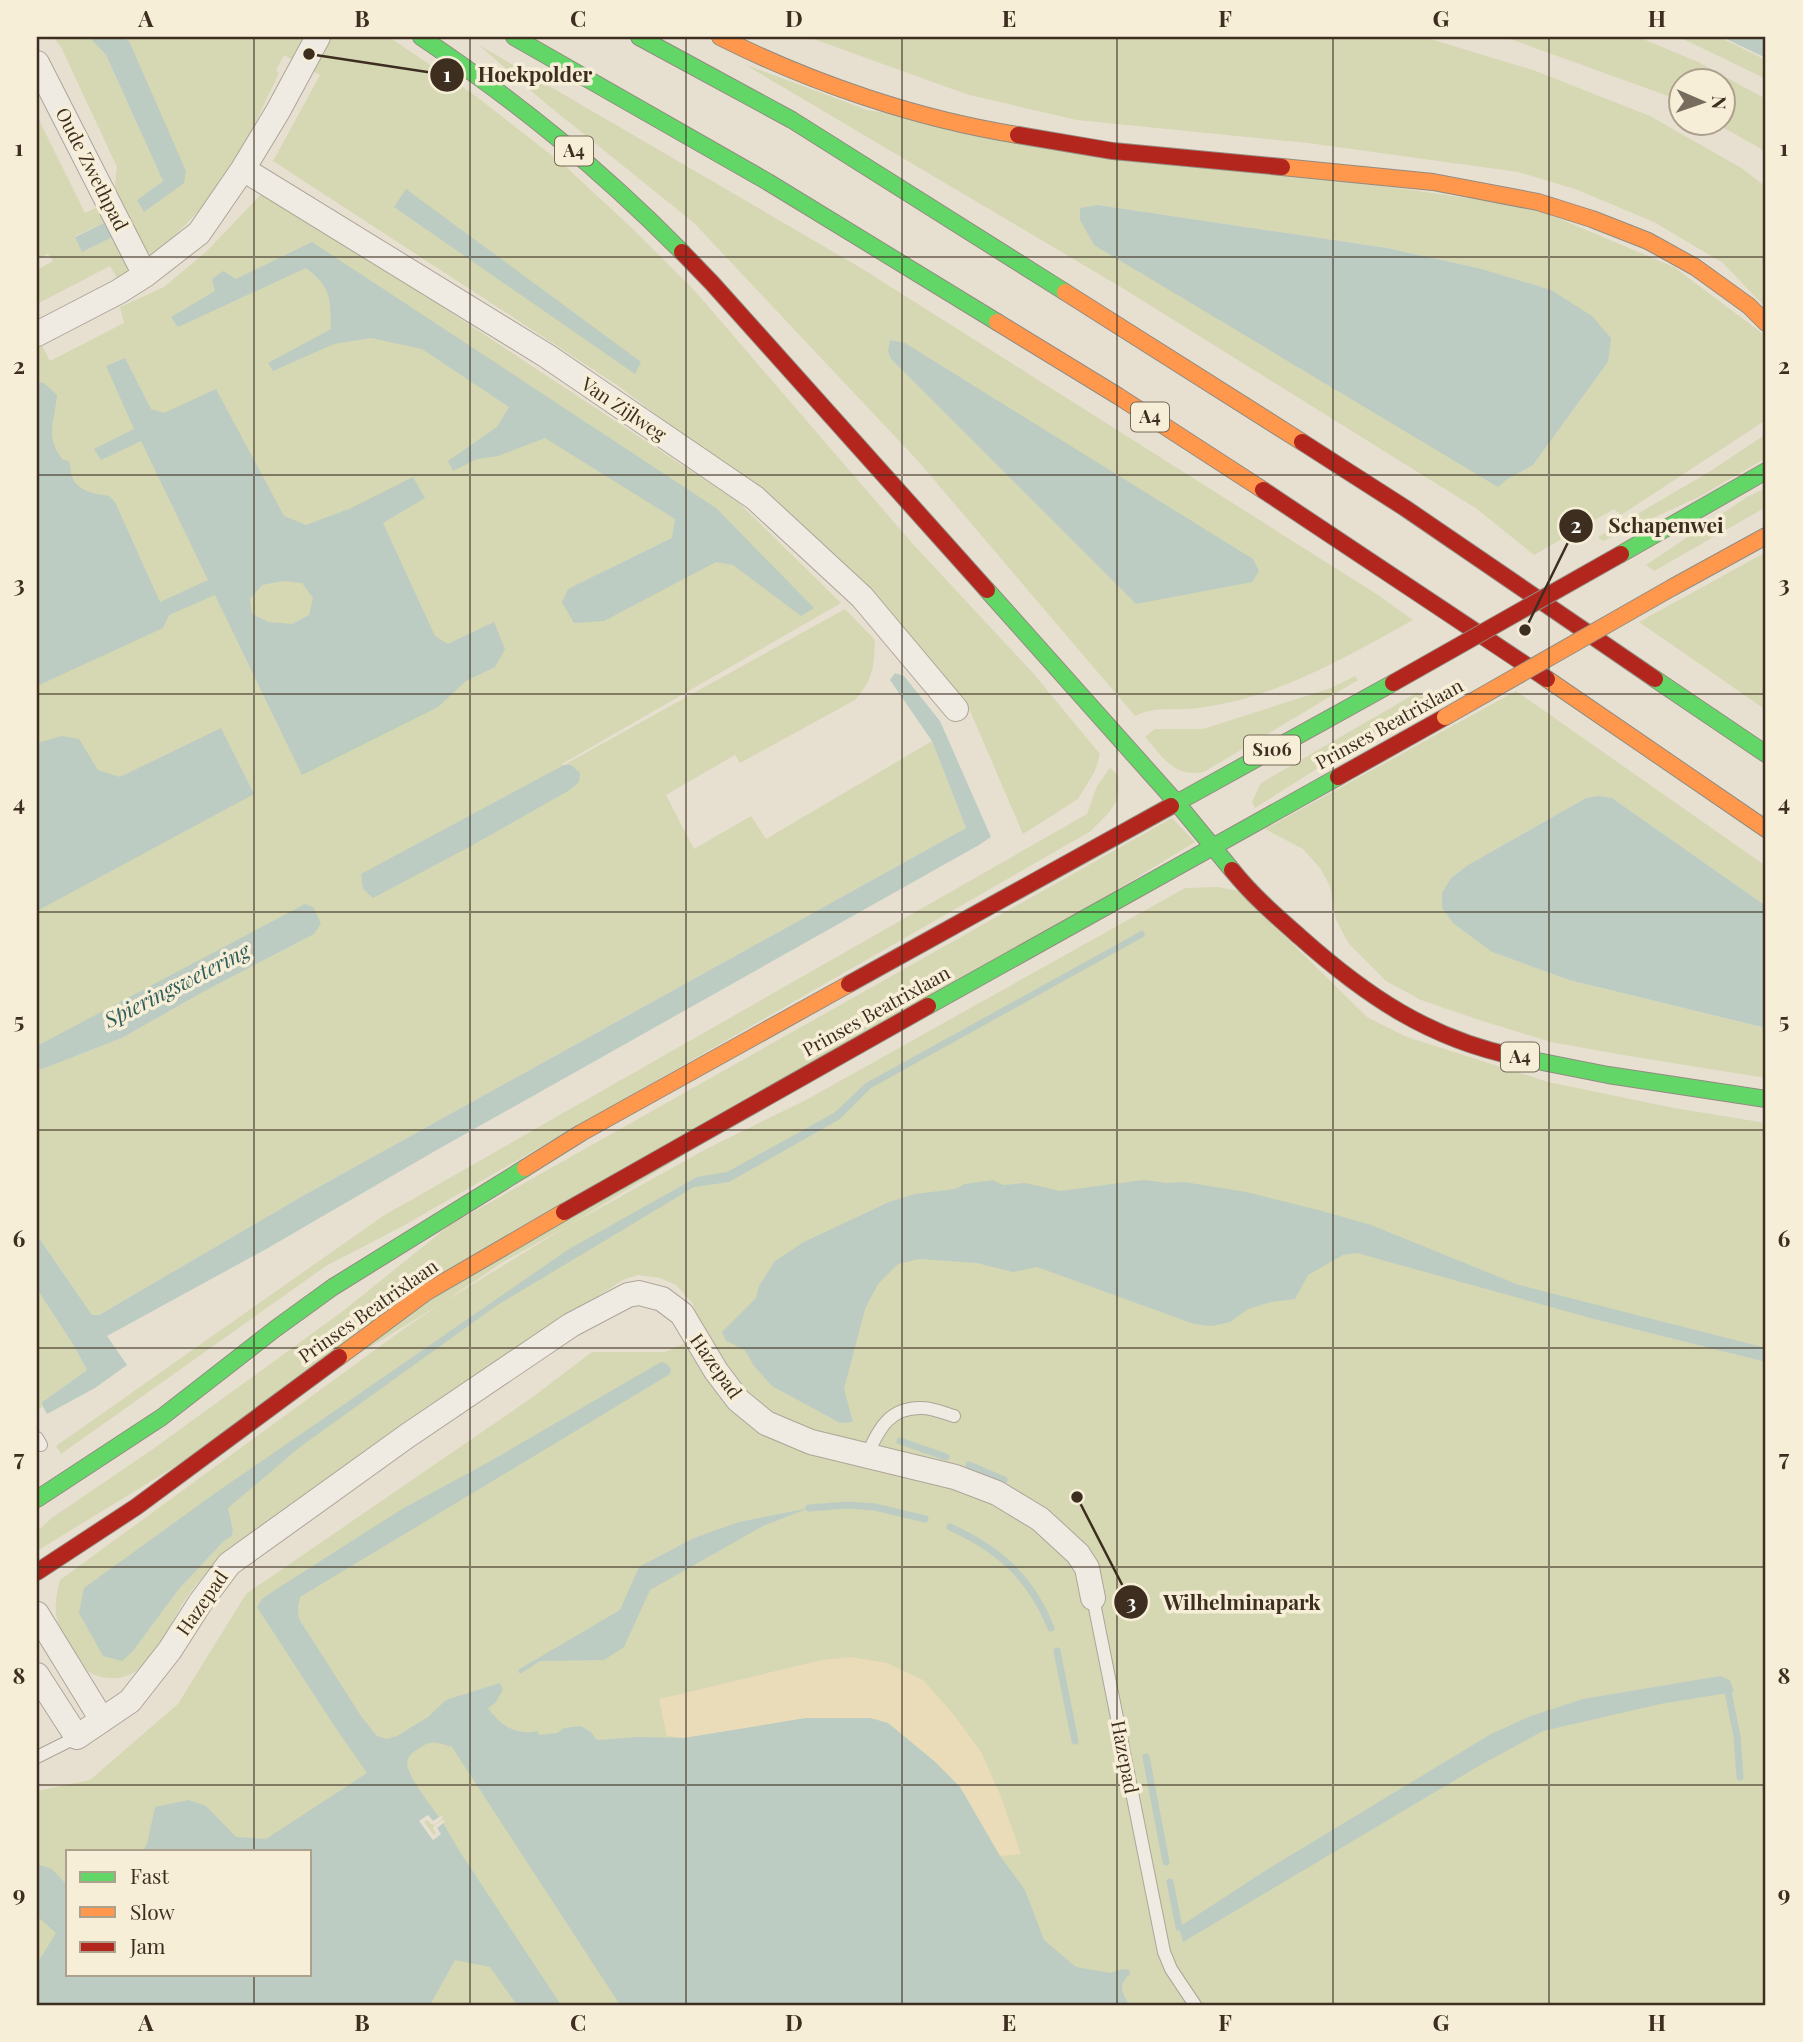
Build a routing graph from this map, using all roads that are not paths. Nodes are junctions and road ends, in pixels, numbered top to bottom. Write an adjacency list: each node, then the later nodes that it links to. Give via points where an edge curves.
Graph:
1 (318, 37): 7 (street)
2 (421, 37): 15 (main road, A4, via 488,82 577,153 668,239)
3 (513, 37): 16 (main road, A4, via 768,182 1118,396 1386,570)
4 (639, 37): 14 (main road, via 792,120 1143,341 1405,508)
5 (720, 37): 9 (main road, via 829,85 968,127 1113,151 1433,182 1538,202 1648,242 1695,267)
6 (37, 63): 8 (street, Oude Zwethpad)
7 (243, 169): 8 (street, via 199,233); 13 (street, Van Zijlweg, via 547,356 755,498 862,597)
8 (145, 275): 10 (street)
9 (1766, 323)
10 (37, 334)
11 (1766, 471): 15 (main road, Prinses Beatrixlaan / S106, bridge)
12 (1766, 536): 17 (main road, Prinses Beatrixlaan / S106, bridge)
13 (956, 709)
14 (1766, 754)
15 (1176, 802): 17 (main road, A4); 21 (main road, Prinses Beatrixlaan, via 569,1140 333,1287 162,1418)
16 (1766, 829)
17 (1213, 847): 18 (main road, A4, via 1252,895 1308,946 1410,1019 1504,1054); 22 (main road, Prinses Beatrixlaan, via 425,1293 136,1507)
18 (1766, 1100)
19 (954, 1416): 20 (lane, via 922,1408 895,1412)
20 (867, 1455): 23 (street, Hazepad, via 955,1477 997,1493 1040,1519 1078,1554 1087,1568); 26 (street, Hazepad, via 811,1442 766,1423 738,1400 682,1314 662,1299 628,1295 560,1332 229,1564 130,1701)
21 (37, 1499)
22 (37, 1572)
23 (1093, 1598): 29 (lane, Hazepad, via 1164,1952)
24 (37, 1614): 26 (street)
25 (37, 1675): 27 (street)
26 (102, 1720): 27 (street, Hazepad)
27 (76, 1737): 28 (lane)
28 (37, 1757)
29 (1195, 2005)

